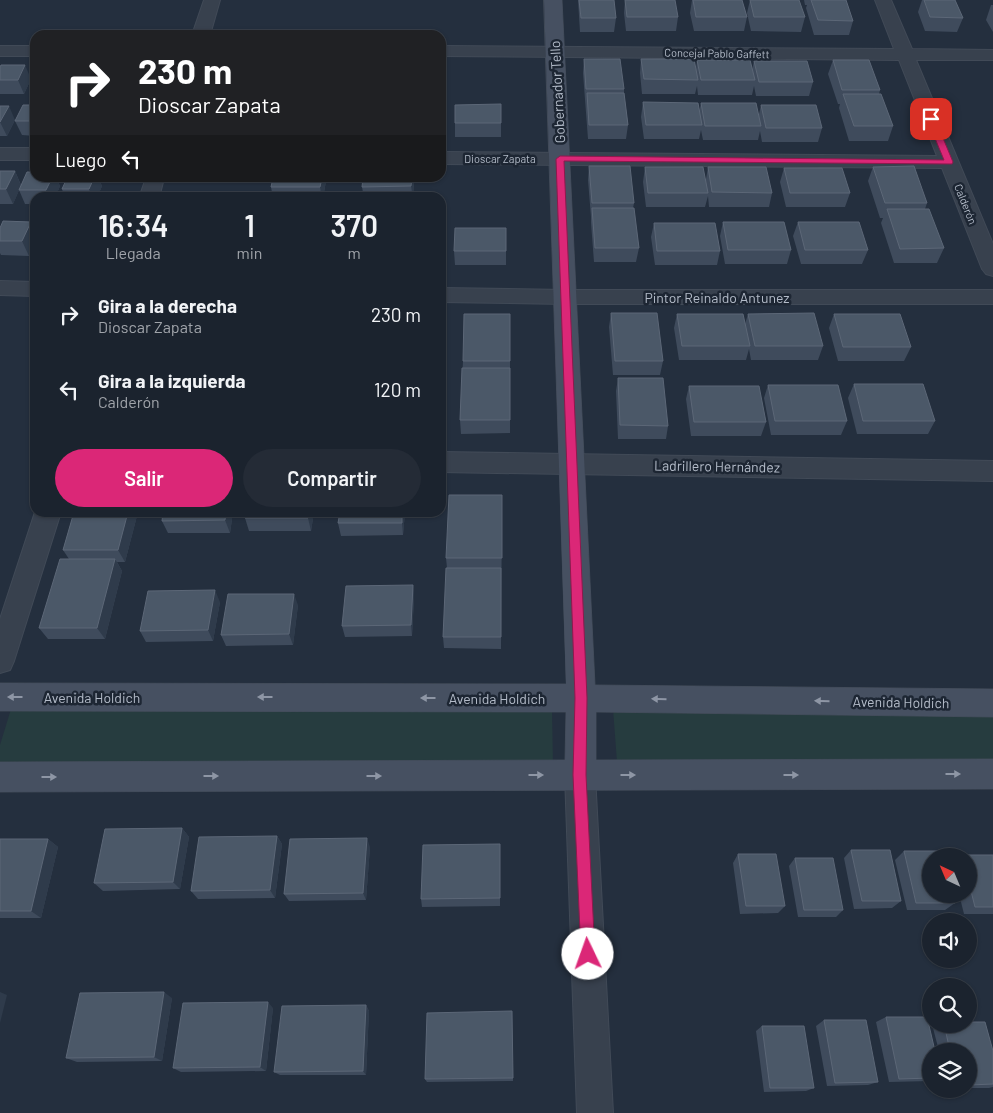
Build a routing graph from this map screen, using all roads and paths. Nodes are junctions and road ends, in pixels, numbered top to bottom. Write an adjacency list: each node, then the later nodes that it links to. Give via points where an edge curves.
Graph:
1 (212, 0): 4 (street)
2 (553, 0): 8 (street, Gobernador Tello)
3 (883, 0): 9 (street, Calderón)
4 (203, 30)
5 (0, 51): 6 (street)
6 (30, 51)
7 (446, 51): 8 (street, Concejal Pablo Gaffett)
8 (554, 51): 9 (street, Concejal Pablo Gaffett); 14 (street, Gobernador Tello)
9 (905, 55): 10 (street, Concejal Pablo Gaffett); 15 (street, Calderón)
10 (993, 55)
11 (0, 154): 12 (street)
12 (30, 154)
13 (446, 158): 14 (street, Dioscar Zapata)
14 (560, 159): 15 (street, Dioscar Zapata); 20 (street, Gobernador Tello)
15 (949, 162): 16 (street, Calderón)
16 (993, 270)
17 (0, 288): 18 (street)
18 (30, 289)
19 (446, 295): 20 (street, Pintor Reinaldo Antunez)
20 (565, 297): 21 (street, Pintor Reinaldo Antunez); 23 (street, Gobernador Tello)
21 (993, 297)
22 (446, 462): 23 (street, Ladrillero Hernández)
23 (572, 463): 24 (street, Ladrillero Hernández); 28 (street, Gobernador Tello)
24 (993, 471)
25 (46, 517): 26 (street)
26 (0, 661)
27 (0, 697): 28 (street, Avenida Holdich, one-way to 27)
28 (581, 698): 29 (street, Avenida Holdich, one-way to 28); 31 (street, Gobernador Tello)
29 (993, 703)
30 (993, 774): 31 (street, one-way to 30)
31 (580, 775): 32 (street, one-way to 31); 33 (street, Gobernador Tello)
32 (0, 777)
33 (595, 1113)

